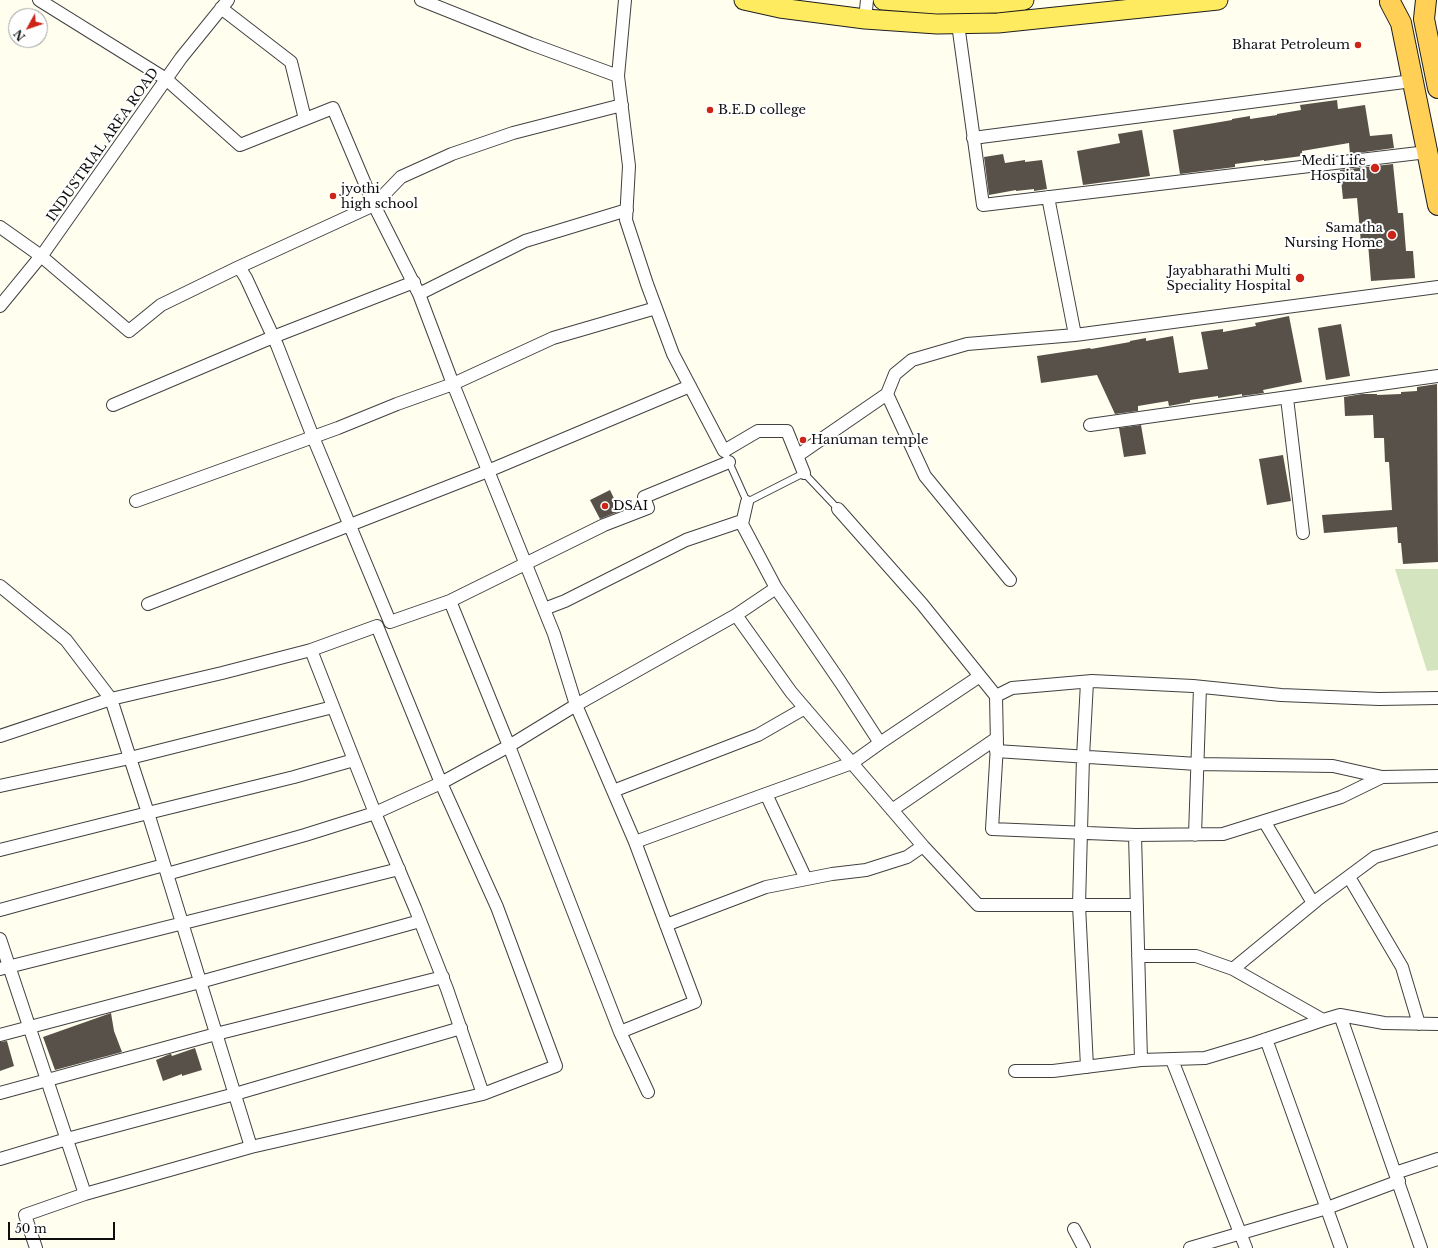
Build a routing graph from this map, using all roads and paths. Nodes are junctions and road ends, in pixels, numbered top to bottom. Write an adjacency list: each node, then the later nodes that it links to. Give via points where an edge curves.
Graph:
1 (39, 0): 18 (street)
2 (421, 0): 17 (street)
3 (625, 0): 17 (street)
4 (744, 0): 13 (main road)
5 (867, 0): 15 (street)
6 (883, 0): 7 (main road, via 937,4)
7 (1024, 0)
8 (1218, 0): 14 (main road)
9 (1422, 0): 11 (highway, via 1417,6 1406,9 1394,6)
10 (1426, 0): 20 (highway, via 1424,19)
11 (1390, 1): 19 (highway, via 1401,23)
12 (224, 4): 18 (street, INDUSTRIAL AREA ROAD); 22 (street, via 291,62)
13 (781, 4): 15 (main road)
14 (1140, 4): 16 (main road, via 998,23)
15 (865, 19): 16 (main road)
16 (958, 24): 23 (street)
17 (618, 76): 21 (street)
18 (166, 79): 22 (street, via 240,145); 30 (street, INDUSTRIAL AREA ROAD)
19 (1412, 81): 23 (street); 24 (highway)
20 (1438, 88)
21 (622, 105): 26 (street, via 513,133 452,154 401,177); 28 (street, via 629,166)
22 (305, 119): 26 (street, via 333,108)
23 (973, 138): 25 (street, via 983,204)
24 (1427, 152): 25 (street); 27 (highway)
25 (1048, 197): 37 (street)
26 (374, 205): 31 (street); 32 (street)
27 (1438, 205)
28 (627, 210): 34 (street, via 525,241); 36 (street, via 626,220)
29 (0, 227): 30 (street)
30 (41, 256): 31 (street, via 129,331 161,305); 35 (street, INDUSTRIAL AREA ROAD)
31 (239, 267): 38 (street)
32 (414, 282): 34 (street); 38 (street)
33 (1438, 287): 37 (street)
34 (420, 294): 40 (street)
35 (0, 306)
36 (656, 308): 40 (street, via 553,338); 41 (street)
37 (1075, 335): 42 (street, via 967,344 912,360 895,374)
38 (273, 337): 44 (street); 46 (street)
39 (1438, 376): 43 (street)
40 (453, 384): 46 (street); 49 (street)
41 (690, 386): 48 (street); 49 (street)
42 (887, 394): 47 (street); 58 (street, via 925,476)
43 (1287, 398): 45 (street); 56 (street)
44 (113, 405)
45 (1090, 426)
46 (313, 437): 51 (street); 55 (street)
47 (797, 456): 48 (street, via 787,431 758,431); 50 (street)
48 (726, 457): 52 (lane); 57 (street, via 644,497 648,508 604,525)
49 (488, 471): 55 (street); 57 (street)
50 (804, 473): 52 (lane); 53 (lane)
51 (136, 501)
52 (747, 502): 54 (street)
53 (838, 509): 68 (street, via 922,604)
54 (742, 521): 60 (street); 63 (street, via 686,540)
55 (350, 526): 62 (street); 65 (street)
56 (1303, 533)
57 (526, 564): 61 (street); 63 (street)
58 (1010, 580)
59 (0, 586): 73 (street, via 66,640)
60 (776, 588): 64 (street); 79 (street)
61 (450, 601): 65 (street); 80 (street)
62 (148, 604)
63 (544, 609): 74 (street)
64 (736, 615): 74 (street); 76 (street)
65 (390, 622): 66 (street)
66 (377, 626): 67 (street); 89 (street)
67 (311, 650): 73 (street); 75 (street)
68 (980, 676): 71 (street); 79 (street)
69 (1087, 682): 70 (street); 71 (street, via 1012,688); 82 (street)
70 (1200, 687): 72 (street, via 1281,695 1379,699); 86 (street)
71 (996, 696): 78 (street)
72 (1438, 698)
73 (111, 699): 77 (street); 83 (street)
74 (576, 705): 80 (street); 91 (street)
75 (334, 707): 83 (street); 84 (street)
76 (805, 708): 85 (street); 91 (street, via 758,735)
77 (0, 736)
78 (997, 738): 81 (street); 93 (street)
79 (880, 743): 85 (street)
80 (509, 746): 89 (street); 127 (street)
81 (996, 751): 82 (street); 97 (street, via 992,829)
82 (1083, 757): 86 (street); 97 (street)
83 (130, 758): 90 (street); 94 (street)
84 (354, 760): 94 (street); 95 (street)
85 (852, 762): 92 (street); 93 (street)
86 (1197, 764): 88 (street, via 1333,766); 99 (street)
87 (1438, 776): 88 (street)
88 (1382, 777): 96 (street, via 1342,797)
89 (441, 783): 95 (street); 139 (street, via 497,907 556,1066)
90 (0, 786)
91 (613, 791): 101 (street)
92 (766, 794): 101 (street); 107 (street)
93 (892, 810): 102 (street)
94 (148, 813): 103 (street); 105 (street)
95 (375, 813): 104 (street); 105 (street, via 298,837)
96 (1264, 821): 99 (street, via 1223,834); 108 (street)
97 (1081, 832): 98 (street); 109 (street)
98 (1135, 835): 99 (street); 110 (street)
99 (1195, 835)
100 (1438, 838): 106 (street, via 1375,857)
101 (635, 842): 114 (street)
102 (923, 846): 107 (street, via 907,857 866,870); 109 (street, via 978,905)
103 (0, 850)
104 (399, 869): 112 (street); 113 (street)
105 (165, 870): 111 (street); 113 (street)
106 (1349, 877): 108 (street); 123 (street, via 1402,967)
107 (806, 879): 114 (street, via 766,887)
108 (1313, 903): 118 (street)
109 (1079, 905): 110 (street); 133 (street)
110 (1137, 905): 116 (street)
111 (0, 910)
112 (420, 921): 119 (street); 120 (street)
113 (182, 924): 117 (street); 120 (street)
114 (666, 925): 127 (street, via 695,1002)
115 (0, 939): 117 (street)
116 (1138, 956): 118 (street, via 1196,956); 131 (street)
117 (5, 968): 125 (street)
118 (1233, 969): 122 (street)
119 (442, 977): 126 (street); 128 (street)
120 (200, 982): 125 (street); 128 (street)
121 (1340, 1015): 122 (street); 123 (street, via 1384,1024); 144 (street)
122 (1323, 1020): 130 (street)
123 (1419, 1024): 124 (street)
124 (1438, 1024)
125 (29, 1027): 129 (street); 135 (street)
126 (462, 1028): 138 (street); 139 (street)
127 (620, 1032): 136 (street)
128 (216, 1034): 135 (street); 138 (street)
129 (0, 1035)
130 (1266, 1039): 132 (street, via 1205,1058); 146 (street)
131 (1141, 1060): 132 (street); 133 (street)
132 (1172, 1060): 148 (street)
133 (1087, 1067): 134 (street, via 1053,1071)
134 (1015, 1071)
135 (47, 1080): 137 (street); 140 (street)
136 (648, 1092)
137 (0, 1093)
138 (235, 1094): 140 (street); 141 (street)
139 (483, 1094): 141 (street)
140 (67, 1140): 142 (street); 145 (street)
141 (251, 1147): 145 (street)
142 (0, 1159)
143 (1438, 1159): 144 (street)
144 (1397, 1177): 146 (street); 154 (street)
145 (85, 1194): 149 (street, via 25,1215)
146 (1327, 1208): 148 (street); 153 (street)
147 (1074, 1229): 150 (street)
148 (1240, 1234): 151 (street); 152 (street)
149 (36, 1248)
150 (1084, 1248)
151 (1190, 1248)
152 (1246, 1248)
153 (1341, 1248)
154 (1421, 1248)

